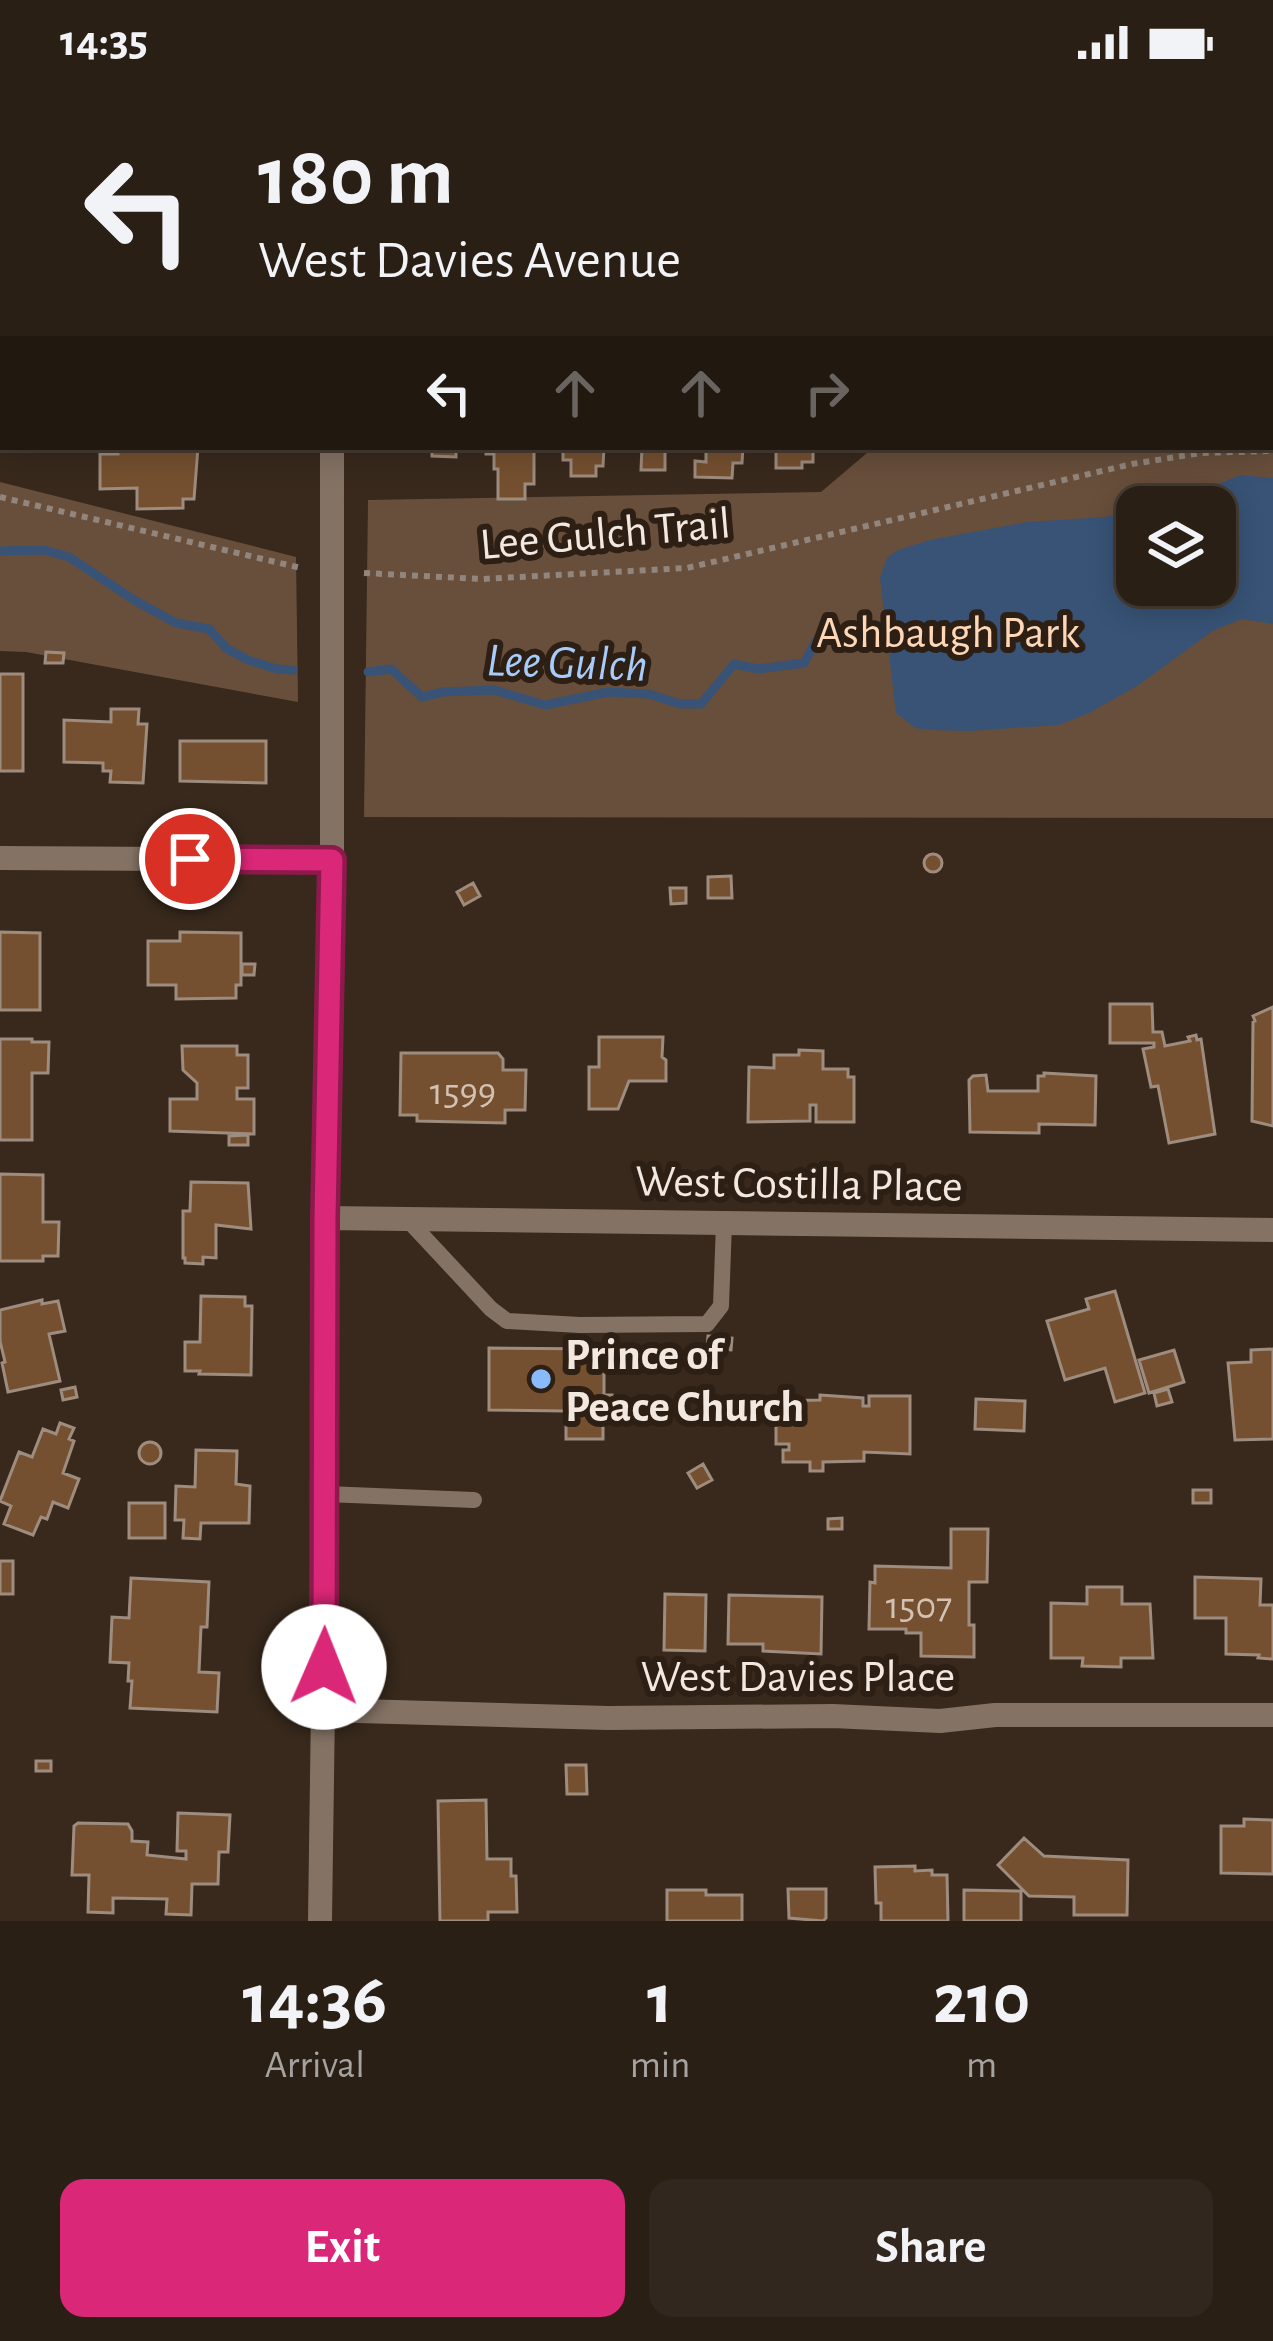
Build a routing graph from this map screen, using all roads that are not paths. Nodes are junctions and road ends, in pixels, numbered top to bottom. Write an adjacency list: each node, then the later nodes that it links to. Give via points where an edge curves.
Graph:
1 (332, 450): 3 (street)
2 (0, 858): 3 (street)
3 (332, 860): 4 (street)
4 (325, 1218): 5 (street, West Costilla Place); 8 (street)
5 (407, 1219): 6 (street, West Costilla Place); 6 (lane, via 507,1321 580,1325 707,1324 721,1306)
6 (724, 1223): 7 (street, West Costilla Place)
7 (1273, 1230)
8 (326, 1494): 9 (lane); 10 (street)
9 (474, 1500)
10 (323, 1710): 11 (street, West Davies Place, via 940,1721); 12 (street)
11 (1273, 1715)
12 (320, 1921)

